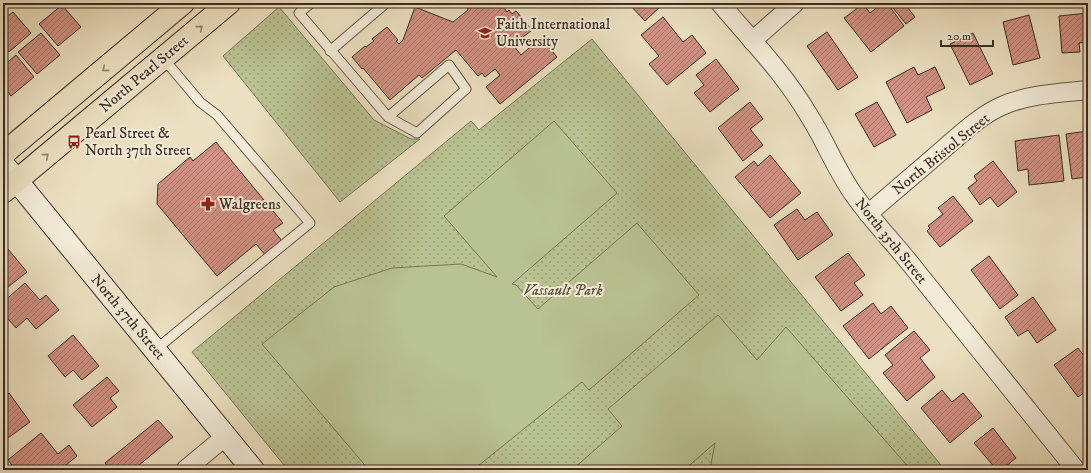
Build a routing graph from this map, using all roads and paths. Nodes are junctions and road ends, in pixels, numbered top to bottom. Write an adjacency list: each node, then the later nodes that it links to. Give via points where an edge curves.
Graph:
1 (184, 3): 12 (main road, North Pearl Street, one-way to 12)
2 (229, 3): 9 (main road, North Pearl Street, one-way to 2)
3 (311, 3): 8 (lane, via 299,14)
4 (386, 3): 8 (lane)
5 (720, 3): 7 (street, North 35th Street)
6 (795, 3): 7 (street)
7 (752, 41): 14 (street, North 35th Street, via 786,81 808,113 843,178)
8 (330, 50): 11 (lane)
9 (163, 58): 13 (main road, North Pearl Street, one-way to 9); 15 (lane, via 200,102 217,115 310,223)
10 (1088, 90): 14 (street, North Bristol Street, via 1017,101 984,116)
11 (388, 117): 11 (lane, via 417,133 466,89 449,65)
12 (3, 154)
13 (7, 179): 15 (street, North 37th Street)
14 (868, 214): 19 (street, North 35th Street, via 910,262)
15 (155, 350): 16 (street, North 37th Street)
16 (226, 436): 17 (street); 18 (street, North 37th Street)
17 (185, 470)
18 (253, 470)
19 (1076, 470)

